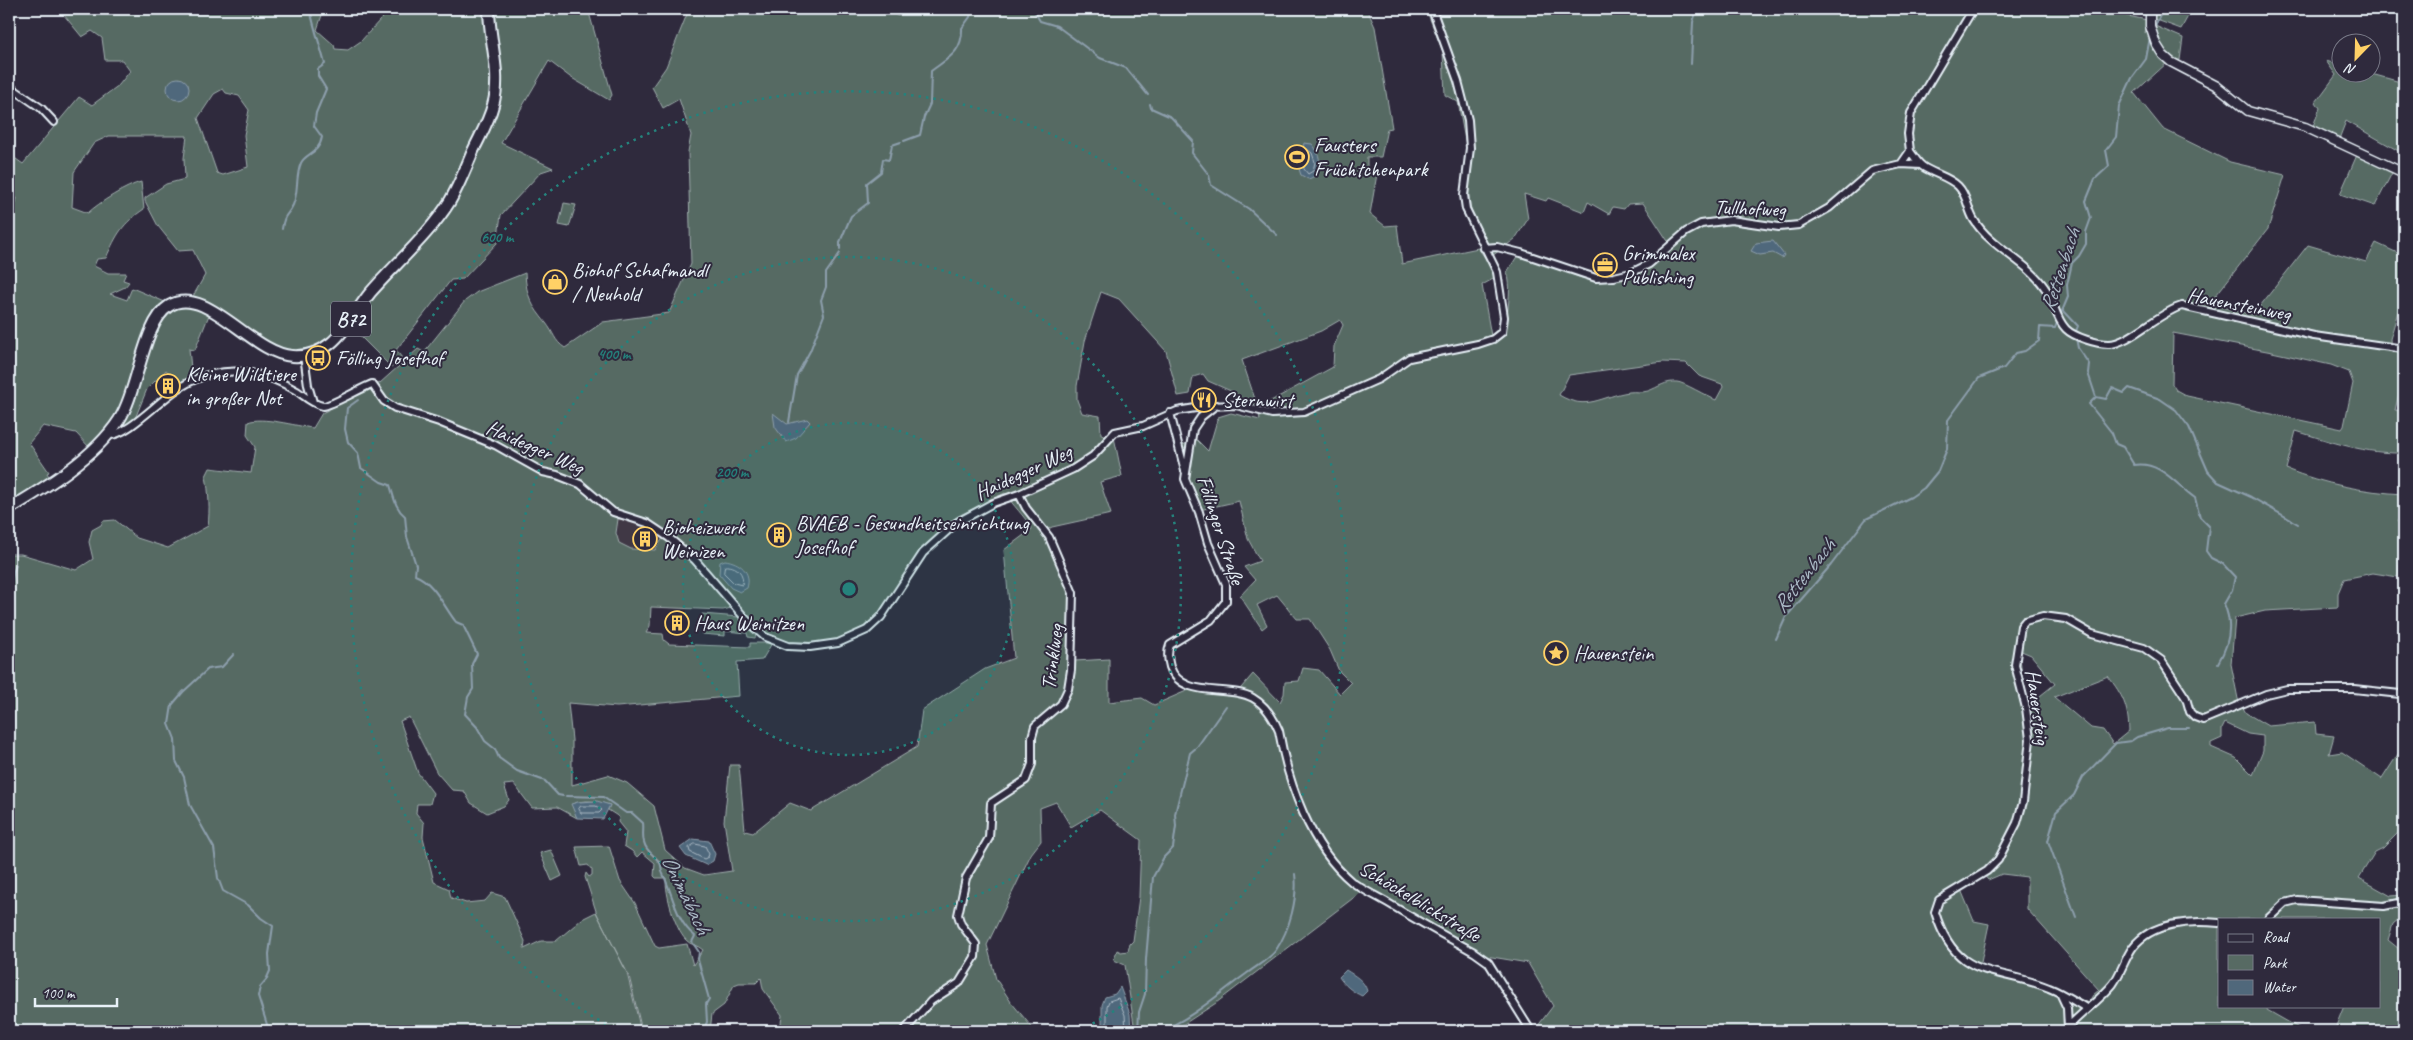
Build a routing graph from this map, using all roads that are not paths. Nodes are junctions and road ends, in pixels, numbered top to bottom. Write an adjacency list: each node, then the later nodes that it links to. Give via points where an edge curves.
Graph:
1 (489, 9): 13 (main road, B72, via 495,97 492,111 453,194 437,218 369,295 340,334 323,348)
2 (1432, 9): 11 (street, via 1458,81 1468,120 1470,148 1464,195 1466,209)
3 (1973, 9): 7 (street, via 1911,113)
4 (2150, 9): 10 (street, via 2153,35 2167,59 2217,86 2242,108 2305,127)
5 (9, 86): 6 (street, via 41,108)
6 (54, 122)
7 (1910, 151): 8 (street); 9 (street, Hauensteinweg)
8 (1901, 164): 9 (street, Hauensteinweg); 11 (street, Tullhofweg, via 1872,171 1829,208 1804,224 1779,227 1731,220 1701,224 1686,232 1649,264 1614,277 1596,278 1521,253 1497,247)
9 (1921, 165): 12 (street, Hauensteinweg, via 1958,186 1965,194 1974,220 1997,247 2030,270 2046,289 2062,322 2073,333 2113,344 2182,306 2314,336)
10 (2404, 173)
11 (1484, 248): 15 (street, via 1497,272 1504,317 1502,332 1493,339 1409,358 1379,379 1304,412 1272,414 1236,405)
12 (2404, 349)
13 (304, 356): 14 (street); 17 (main road, via 274,353 208,308 192,302 174,303 160,314 152,329 129,402)
14 (313, 402): 17 (street, via 294,389 256,374 232,371 212,374 180,387 129,427); 19 (street, Haidegger Weg, via 321,406 331,404 372,384 384,401 394,408 439,422 495,445 544,472 580,484 612,512 646,524 668,537 695,560 751,625 765,637 788,646 829,645 867,630 881,617 923,553 947,530 978,510)
15 (1216, 405): 16 (street, Haidegger Weg); 18 (street, Föllinger Straße, via 1201,417 1193,429)
16 (1170, 413): 18 (street); 19 (street, Haidegger Weg, via 1143,426 1115,432 1087,460)
17 (109, 435): 20 (main road, via 90,453)
18 (1185, 472): 21 (street, Föllinger Straße, via 1228,594 1215,616)
19 (1019, 494): 29 (street, Trinklweg, via 1049,536 1073,592 1068,689 1056,711 1035,726 1032,764 1026,780 991,803 989,838 966,878 958,915 976,944 975,957 959,983 931,1001)
20 (9, 509)
21 (1182, 636): 30 (street, Schöckelblickstraße, via 1169,649 1168,662 1177,679 1188,686 1252,698 1276,723 1290,783 1302,812 1340,870 1364,890 1488,962)
22 (2404, 692): 26 (street, Hauersteig, via 2287,689 2266,694 2203,720 2190,712 2186,698 2161,660 2144,648 2092,634 2066,619 2043,616 2025,621 2021,626 2015,665 2030,739 2018,823 1998,860 1987,871 1939,900 1935,912 1958,954 1973,967 2032,982)
23 (2404, 902): 24 (street, via 2384,906 2298,900 2285,903)
24 (2269, 918)
25 (2218, 923): 27 (street, via 2194,921 2148,934 2134,945 2114,982)
26 (2060, 993): 27 (street, Hauersteig); 28 (street, via 2067,1008)
27 (2086, 1008): 28 (street)
28 (2068, 1029)
29 (904, 1031)
30 (1531, 1031)

